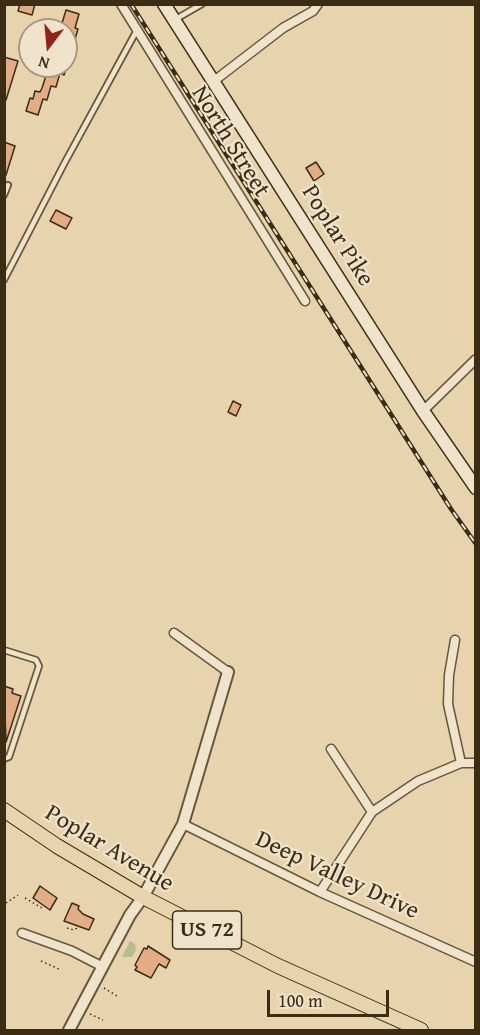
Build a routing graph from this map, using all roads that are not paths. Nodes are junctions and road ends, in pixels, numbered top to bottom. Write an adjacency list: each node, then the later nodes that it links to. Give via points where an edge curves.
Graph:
1 (121, 4): 6 (street, North Street)
2 (164, 4): 5 (main road, Poplar Pike)
3 (202, 4): 5 (lane)
4 (318, 4): 7 (street)
5 (174, 20): 7 (main road, Poplar Pike)
6 (137, 30): 10 (lane); 11 (street, North Street)
7 (214, 81): 13 (main road, Poplar Pike)
8 (8, 185): 9 (lane)
9 (4, 195)
10 (4, 280)
11 (305, 301)
12 (476, 359): 13 (street)
13 (423, 411): 14 (main road, Poplar Pike)
14 (476, 488)
15 (174, 633): 18 (street)
16 (455, 640): 21 (street, via 448,704)
17 (4, 650): 20 (lane, via 36,660 39,666 9,757)
18 (228, 672): 25 (street)
19 (330, 748): 24 (street)
20 (4, 759)
21 (461, 763): 22 (street); 24 (street, via 418,781)
22 (476, 763)
23 (4, 810): 27 (main road, Poplar Avenue / US 72)
24 (372, 813): 26 (street)
25 (183, 824): 26 (street, Deep Valley Drive); 27 (street)
26 (320, 892): 29 (street, Deep Valley Drive)
27 (143, 897): 30 (street); 32 (main road, Poplar Avenue / US 72, via 278,966)
28 (22, 933): 30 (street)
29 (476, 962)
30 (103, 967): 31 (street)
31 (69, 1030)
32 (421, 1030)

